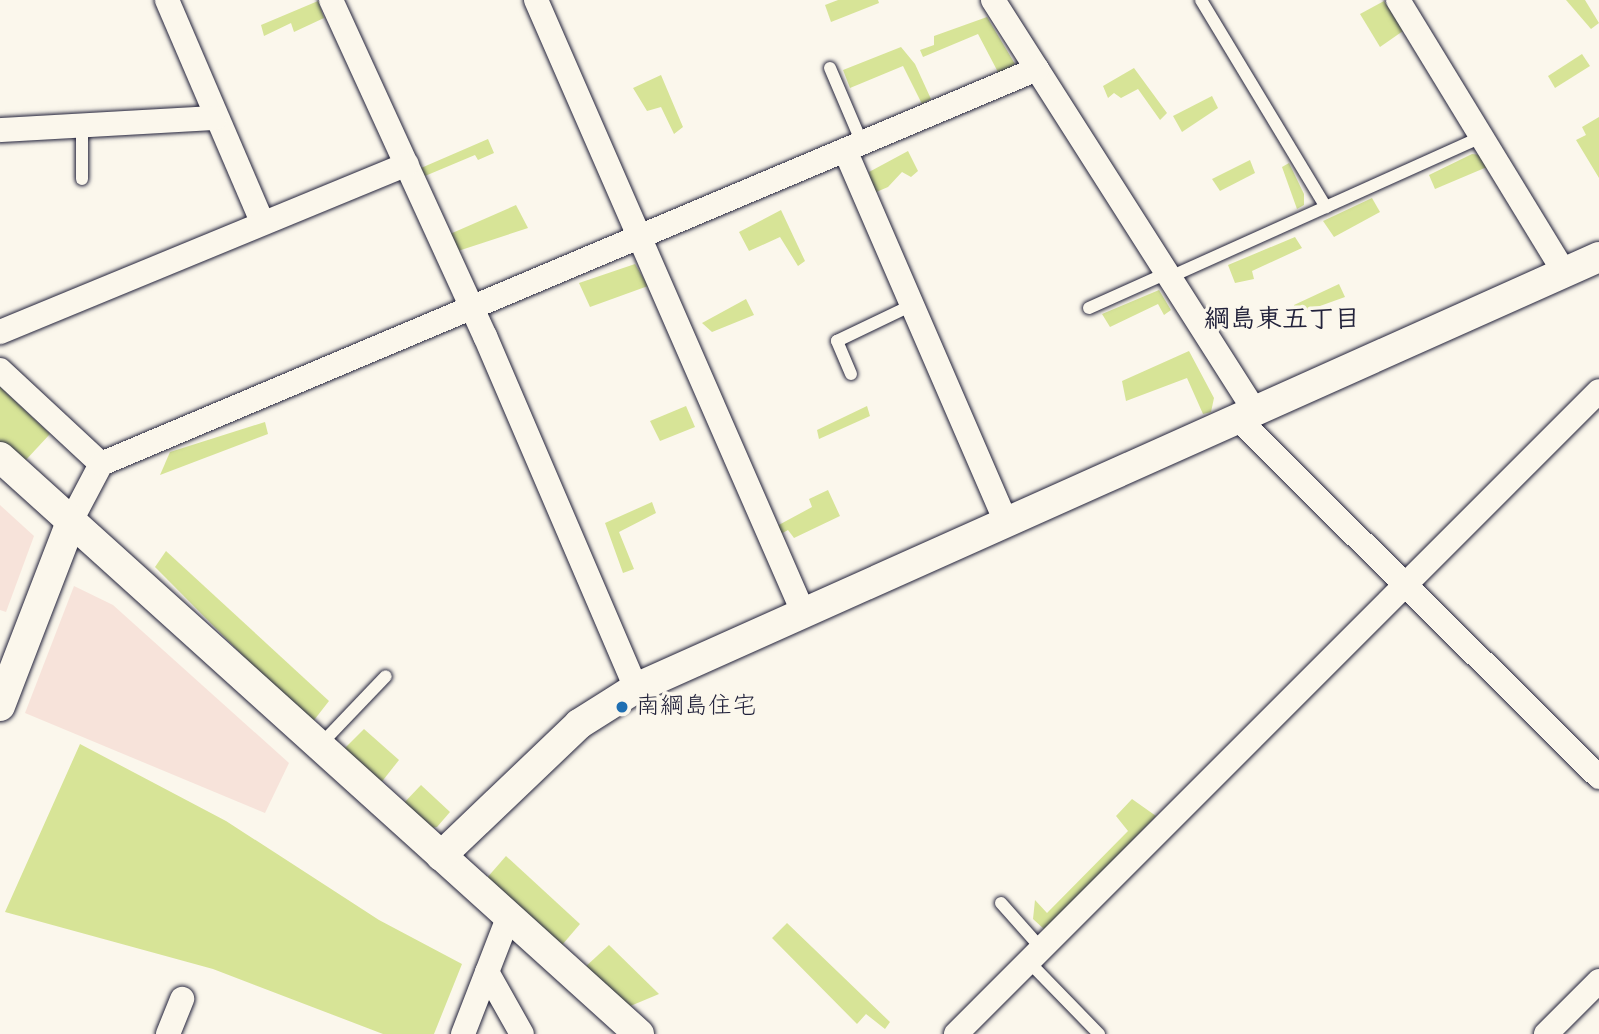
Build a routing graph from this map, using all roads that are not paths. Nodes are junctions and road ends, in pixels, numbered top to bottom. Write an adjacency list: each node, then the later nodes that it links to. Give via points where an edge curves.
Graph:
1 (167, 0): 9 (street)
2 (331, 0): 14 (street)
3 (536, 0): 18 (street)
4 (993, 0): 8 (street)
5 (1201, 0): 16 (lane)
6 (1398, 0): 12 (street)
7 (830, 68): 13 (lane)
8 (1037, 69): 13 (street); 21 (street)
9 (215, 118): 10 (street); 17 (street)
10 (82, 125): 11 (street); 15 (lane)
11 (0, 130)
12 (1482, 137): 16 (lane); 20 (street)
13 (854, 147): 18 (street); 22 (street)
14 (407, 164): 17 (street); 23 (street)
15 (82, 179)
16 (1326, 207): 21 (lane)
17 (262, 222): 25 (street)
18 (641, 239): 23 (street); 35 (street)
19 (1599, 257): 20 (street)
20 (1564, 272): 29 (street)
21 (1168, 275): 24 (lane); 29 (street)
22 (912, 305): 27 (lane, via 837,341); 33 (street)
23 (472, 307): 31 (street); 37 (street)
24 (1089, 308)
25 (0, 332)
26 (0, 370): 31 (street)
27 (851, 374)
28 (1599, 391): 34 (street)
29 (1248, 416): 33 (street); 34 (street)
30 (0, 457): 32 (street)
31 (101, 464): 32 (street)
32 (72, 519): 38 (street); 39 (street)
33 (1006, 522): 35 (street)
34 (1402, 583): 40 (street); 44 (street)
35 (803, 612): 37 (street)
36 (386, 676): 39 (lane)
37 (636, 688): 41 (street, via 579,724)
38 (0, 706)
39 (320, 745): 41 (street)
40 (1599, 777)
41 (441, 856): 43 (street)
42 (1001, 903): 44 (lane)
43 (508, 918): 45 (street); 52 (street)
44 (1035, 955): 48 (street); 53 (lane)
45 (487, 972): 50 (street); 51 (street)
46 (1599, 981): 54 (street)
47 (182, 999): 49 (street)
48 (969, 1030)
49 (168, 1034)
50 (463, 1034)
51 (522, 1034)
52 (639, 1034)
53 (1098, 1034)
54 (1546, 1034)

